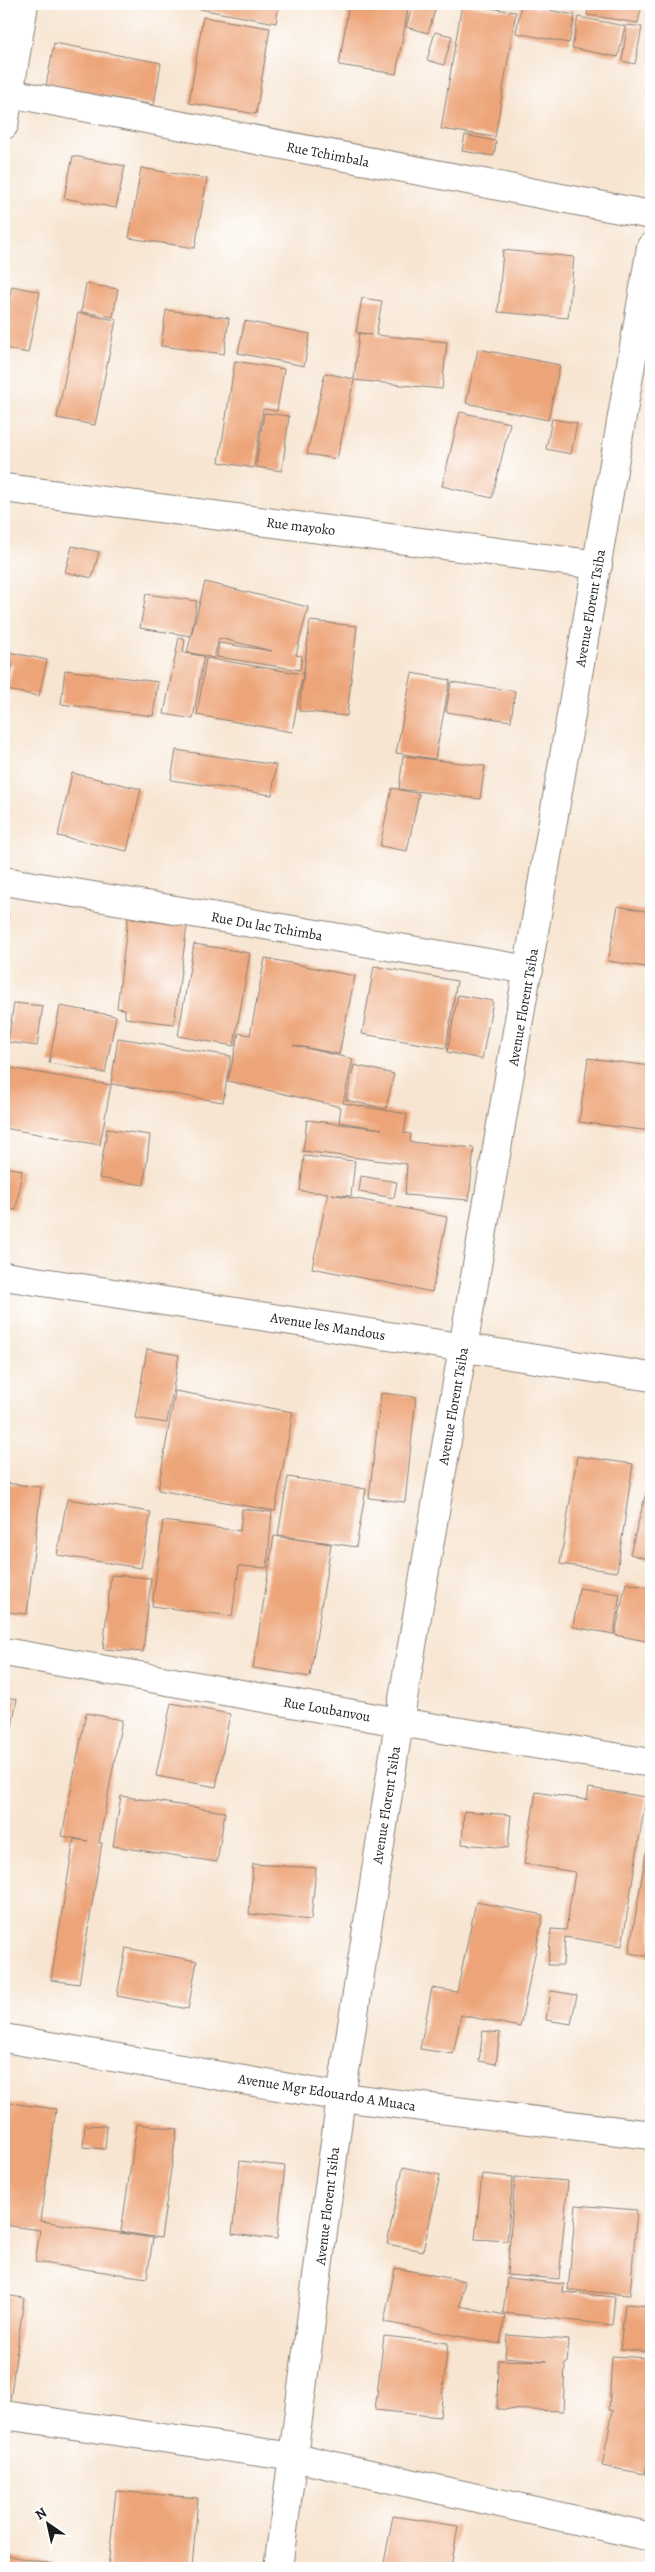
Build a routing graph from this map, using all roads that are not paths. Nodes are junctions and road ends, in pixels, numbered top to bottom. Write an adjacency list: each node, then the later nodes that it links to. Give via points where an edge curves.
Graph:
1 (24, 4): 2 (street)
2 (7, 92): 3 (street); 4 (street, Rue Tchimbala)
3 (4, 125)
4 (651, 215)
5 (651, 248): 7 (street, Avenue Florent Tsiba)
6 (4, 488): 7 (street, Rue mayoko)
7 (598, 565): 9 (street, Avenue Florent Tsiba)
8 (4, 881): 9 (street, Rue Du lac Tchimba)
9 (530, 970): 11 (street, Avenue Florent Tsiba)
10 (4, 1276): 11 (street, Avenue les Mandous)
11 (463, 1347): 12 (street, Avenue les Mandous); 14 (street, Avenue Florent Tsiba)
12 (651, 1377)
13 (4, 1652): 14 (street, Rue Loubanvou)
14 (399, 1722): 15 (street, Rue Loubanvou); 17 (street, Avenue Florent Tsiba)
15 (651, 1763)
16 (4, 2038): 17 (street, Avenue Mgr Edouardo A Muaca)
17 (341, 2097): 18 (street, Avenue Mgr Edouardo A Muaca); 20 (street, Avenue Florent Tsiba)
18 (651, 2135)
19 (4, 2415): 20 (street)
20 (294, 2457): 21 (street); 22 (street, Avenue Florent Tsiba)
21 (651, 2537)
22 (278, 2568)

